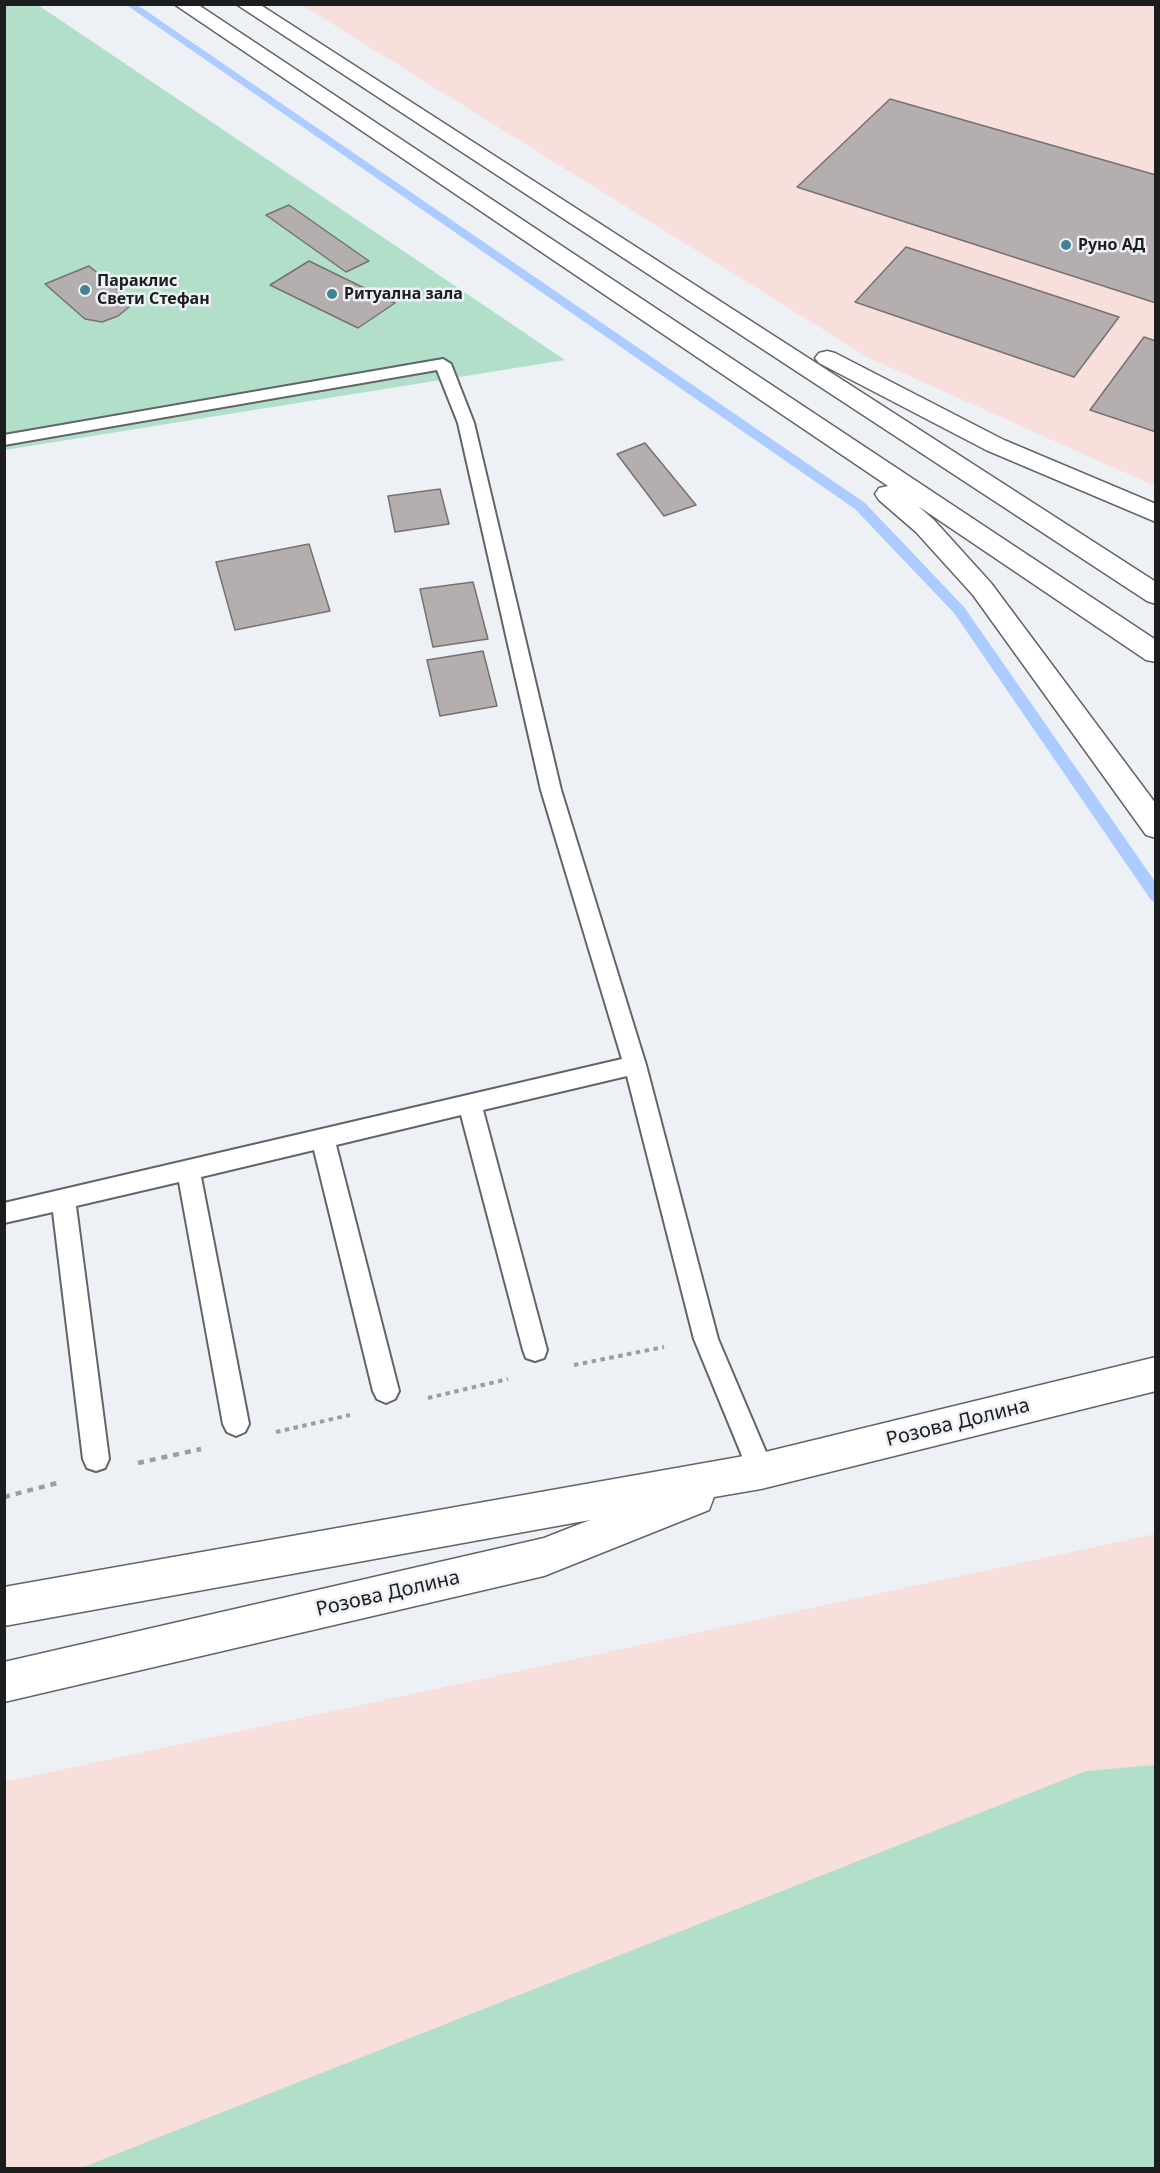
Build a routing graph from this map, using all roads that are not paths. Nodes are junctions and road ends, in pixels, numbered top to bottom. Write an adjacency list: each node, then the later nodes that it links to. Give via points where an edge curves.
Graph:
1 (183, 4): 4 (main road)
2 (245, 4): 3 (main road)
3 (593, 230): 6 (main road, via 937,417); 7 (main road)
4 (798, 413): 8 (main road); 9 (main road, via 925,526 982,589)
5 (4, 440): 10 (lane, via 443,364 466,423 550,790)
6 (1155, 514)
7 (1155, 594)
8 (1155, 653)
9 (1155, 827)
10 (635, 1065): 11 (lane); 21 (lane, via 706,1339)
11 (470, 1105): 12 (lane); 16 (lane)
12 (323, 1138): 13 (lane); 18 (lane)
13 (188, 1170): 14 (lane); 19 (lane)
14 (63, 1200): 15 (lane); 20 (lane)
15 (4, 1213)
16 (535, 1350)
17 (1155, 1374): 21 (main road, Розова Долина)
18 (386, 1391)
19 (236, 1424)
20 (96, 1459)
21 (761, 1471): 22 (main road, Розова Долина); 23 (main road, Розова Долина, via 544,1557)
22 (4, 1607)
23 (4, 1682)

